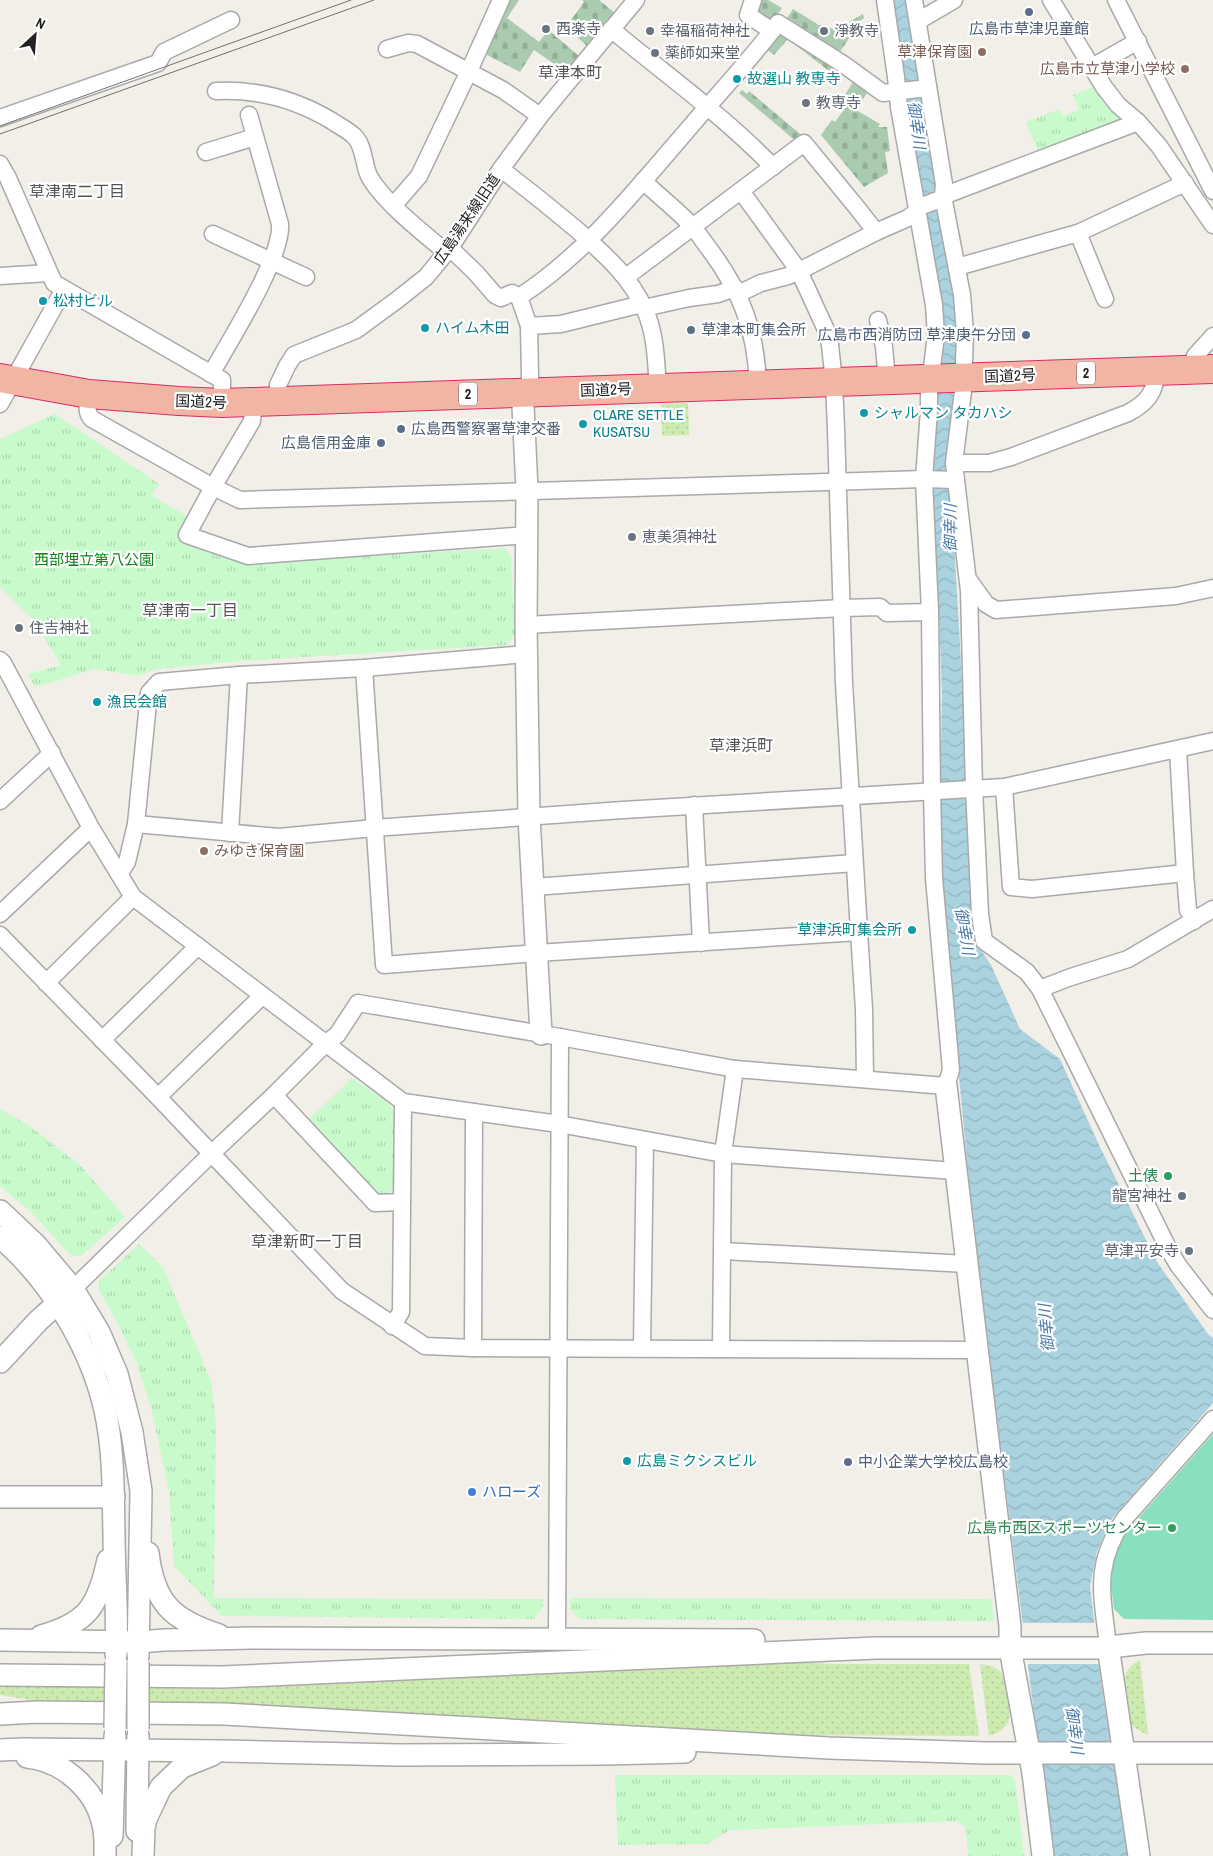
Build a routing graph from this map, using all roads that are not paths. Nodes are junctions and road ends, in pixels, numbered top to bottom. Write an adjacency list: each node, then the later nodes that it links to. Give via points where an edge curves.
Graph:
1 (501, 0): 16 (street)
2 (636, 0): 11 (street, 広島湯来線旧道)
3 (753, 0): 12 (street, via 748,14)
4 (885, 0): 19 (street)
5 (914, 0): 10 (street)
6 (954, 0): 10 (street)
7 (1051, 0): 15 (street)
8 (1116, 0): 13 (street)
9 (231, 20): 23 (street, via 164,52 158,62)
10 (918, 20): 17 (street)
11 (611, 29): 20 (street); 22 (street, 広島湯来線旧道)
12 (772, 31): 19 (street, via 778,23 882,92); 20 (street)
13 (1138, 41): 15 (street); 33 (street)
14 (388, 49): 16 (street, via 408,43 417,44)
15 (1092, 67): 24 (street, via 1118,105)
16 (469, 72): 22 (street, via 503,90); 36 (street, via 419,176)
17 (926, 88): 19 (street); 34 (street, via 944,184)
18 (216, 91): 36 (street, via 264,94 318,112 358,140 370,178)
19 (898, 92): 37 (street)
20 (707, 107): 28 (street); 30 (street)
21 (249, 114): 25 (street)
22 (540, 116): 29 (street, 広島湯来線旧道)
23 (0, 118)
24 (1138, 122): 31 (street); 34 (street)
25 (255, 137): 26 (street); 45 (street, via 280,224 280,237)
26 (206, 152)
27 (0, 164): 48 (street)
28 (773, 167): 32 (street); 40 (street, via 804,143)
29 (501, 169): 43 (street); 44 (street, 広島湯来線旧道)
30 (643, 181): 39 (street); 43 (street)
31 (1185, 183): 35 (street); 41 (street)
32 (741, 191): 39 (street); 47 (street)
33 (1213, 193): 35 (street)
34 (942, 198): 37 (street); 46 (street)
35 (1199, 204): 38 (street)
36 (393, 206): 44 (street)
37 (918, 209): 40 (street, via 908,218); 63 (street, via 936,335)
38 (1213, 225)
39 (692, 226): 51 (street); 53 (street)
40 (876, 232): 47 (street)
41 (1078, 233): 46 (street); 55 (street)
42 (213, 234): 45 (street)
43 (589, 240): 51 (street); 54 (street, via 556,271)
44 (448, 250): 54 (street, via 476,272 495,295 501,298 512,293); 71 (street, 広島湯来線旧道, via 426,276 364,325 294,355)
45 (271, 261): 50 (street); 62 (street)
46 (957, 267): 63 (street, via 966,333)
47 (799, 271): 53 (street); 66 (street, via 827,332)
48 (49, 273): 49 (street); 52 (street, via 54,283)
49 (0, 276)
50 (306, 277)
51 (626, 277): 56 (street)
52 (64, 289): 62 (street); 64 (street)
53 (737, 291): 56 (street); 67 (street, via 753,337)
54 (519, 297): 58 (street)
55 (1105, 298)
56 (643, 306): 58 (street, via 561,324); 68 (street, via 656,350)
57 (878, 320): 65 (street)
58 (529, 326): 69 (street, via 530,378)
59 (1213, 336): 60 (street, via 1195,356)
60 (1203, 369): 61 (highway, 国道2号 / 2)
61 (1156, 371): 63 (highway, 国道2号 / 2); 74 (street, via 1156,384 1147,399 1128,413 1011,457)
62 (211, 374): 72 (street, via 222,380)
63 (948, 378): 65 (highway, 国道2号 / 2); 74 (street); 75 (street, via 929,392)
64 (7, 379): 70 (highway, 国道2号 / 2); 73 (street)
65 (887, 380): 66 (highway, 国道2号 / 2)
66 (834, 382): 67 (highway, 国道2号 / 2); 76 (street)
67 (758, 385): 68 (highway, 国道2号 / 2)
68 (658, 389): 69 (highway, 国道2号 / 2)
69 (527, 392): 71 (highway, 国道2号 / 2); 78 (street, via 523,406)
70 (89, 394): 72 (highway, 国道2号 / 2); 77 (street, via 87,408 92,419)
71 (266, 402): 72 (highway, 国道2号 / 2); 77 (street, 広島湯来線旧道)
72 (222, 403)
73 (0, 404)
74 (954, 474): 75 (street); 80 (street)
75 (927, 479): 76 (street); 83 (street)
76 (838, 482): 78 (street); 82 (street)
77 (213, 487): 78 (street, via 240,500); 79 (street, 広島湯来線旧道, via 187,535 248,556)
78 (527, 490): 79 (street)
79 (526, 535): 84 (street)
80 (968, 579): 81 (street, via 986,604 996,610 1176,596); 93 (street)
81 (1213, 588)
82 (843, 608): 83 (street, via 880,607 887,613); 84 (street); 95 (street)
83 (930, 612): 94 (street)
84 (526, 625): 85 (street)
85 (526, 654): 87 (street); 98 (street)
86 (0, 660): 91 (street)
87 (364, 668): 88 (street); 101 (street)
88 (239, 675): 99 (street, via 159,682 149,693); 102 (street)
89 (1213, 742): 90 (street)
90 (1178, 749): 92 (street); 104 (street)
91 (52, 753): 96 (street); 100 (street)
92 (1004, 786): 93 (street); 104 (street, via 1011,888 1032,889)
93 (971, 789): 94 (street); 118 (street, via 984,941 1027,972)
94 (936, 790): 95 (street); 125 (street, via 934,878 951,1070)
95 (850, 795): 97 (street); 103 (street)
96 (0, 801)
97 (694, 805): 98 (street); 106 (street)
98 (529, 817): 101 (street); 107 (street)
99 (136, 824): 102 (street); 105 (street, via 127,862)
100 (91, 828): 105 (street); 110 (street)
101 (374, 828): 102 (street, via 279,837); 116 (street, via 384,965)
102 (230, 833)
103 (854, 863): 106 (street); 112 (street)
104 (1185, 873): 111 (street, via 1188,910)
105 (119, 874): 108 (street)
106 (698, 876): 107 (street); 114 (street)
107 (534, 886): 116 (street)
108 (133, 897): 115 (street); 117 (street)
109 (1213, 909): 111 (street)
110 (0, 914)
111 (1194, 920): 118 (street, via 1128,960)
112 (858, 932): 114 (street); 124 (street)
113 (0, 935): 117 (street)
114 (701, 943): 116 (street)
115 (198, 946): 119 (street); 121 (street)
116 (537, 953): 120 (street)
117 (46, 983): 121 (street)
118 (1040, 989): 142 (street, via 1167,1246)
119 (262, 996): 122 (street); 127 (street)
120 (551, 1035): 122 (street, via 358,1003 337,1035); 123 (street); 130 (street)
121 (102, 1040): 127 (street)
122 (326, 1043): 126 (street); 128 (street)
123 (735, 1069): 124 (street); 133 (street)
124 (865, 1079): 125 (street)
125 (946, 1086): 134 (street)
126 (274, 1095): 132 (street); 135 (street, via 375,1203)
127 (158, 1097): 132 (street)
128 (404, 1102): 129 (street); 135 (street)
129 (474, 1112): 130 (street); 144 (street)
130 (559, 1124): 131 (street); 145 (street)
131 (644, 1140): 133 (street); 146 (street)
132 (211, 1154): 140 (street); 143 (street, via 342,1291)
133 (723, 1154): 134 (street); 138 (street)
134 (956, 1171): 139 (street)
135 (402, 1202): 143 (street, via 401,1312)
136 (0, 1212): 140 (street, via 36,1245)
137 (0, 1237): 141 (street, via 24,1260)
138 (723, 1251): 139 (street); 147 (street)
139 (967, 1264): 148 (street)
140 (73, 1288): 141 (street); 151 (street, via 99,1332 117,1374 135,1449)
141 (57, 1304): 149 (street); 153 (street, via 86,1353 103,1402 110,1439)
142 (1213, 1310)
143 (392, 1326): 144 (street, via 424,1346)
144 (473, 1348): 145 (street)
145 (558, 1348): 146 (street); 156 (street)
146 (642, 1348): 147 (street)
147 (721, 1348): 148 (street)
148 (977, 1350): 162 (street, via 1010,1626)
149 (0, 1362)
150 (1213, 1419): 160 (street, via 1125,1518 1110,1542 1101,1586)
151 (141, 1491): 155 (street, via 148,1556 156,1588 165,1606 199,1628 222,1636); 164 (street)
152 (0, 1496): 153 (street)
153 (114, 1497): 154 (street)
154 (114, 1533): 158 (street, via 103,1582 86,1615 60,1630); 163 (street)
155 (252, 1638): 156 (street); 164 (street, via 164,1640)
156 (557, 1638): 161 (street, via 751,1640)
157 (0, 1640): 158 (street)
158 (29, 1640): 163 (street)
159 (1213, 1644): 160 (street)
160 (1104, 1646): 162 (street); 175 (street)
161 (876, 1648): 162 (street); 165 (street, via 223,1677)
162 (1017, 1648): 174 (street)
163 (116, 1652): 164 (street); 171 (street, bridge)
164 (138, 1652): 172 (street, bridge)
165 (0, 1675)
166 (0, 1707): 167 (street)
167 (37, 1712): 168 (street); 169 (street, via 224,1714)
168 (0, 1714)
169 (829, 1748): 173 (street, via 398,1755); 174 (street)
170 (0, 1750): 171 (street)
171 (115, 1750): 172 (street); 179 (street)
172 (138, 1750): 173 (street); 180 (street)
173 (224, 1751): 181 (street, via 182,1767 161,1787 146,1819)
174 (1034, 1753): 175 (street); 182 (street)
175 (1119, 1753): 176 (street); 183 (street)
176 (1213, 1753)
177 (0, 1756): 178 (street, via 39,1759 54,1764 74,1779 90,1796 100,1814 105,1833)
178 (105, 1856)
179 (111, 1856)
180 (137, 1856)
181 (143, 1856)
182 (1043, 1856)
183 (1139, 1856)

